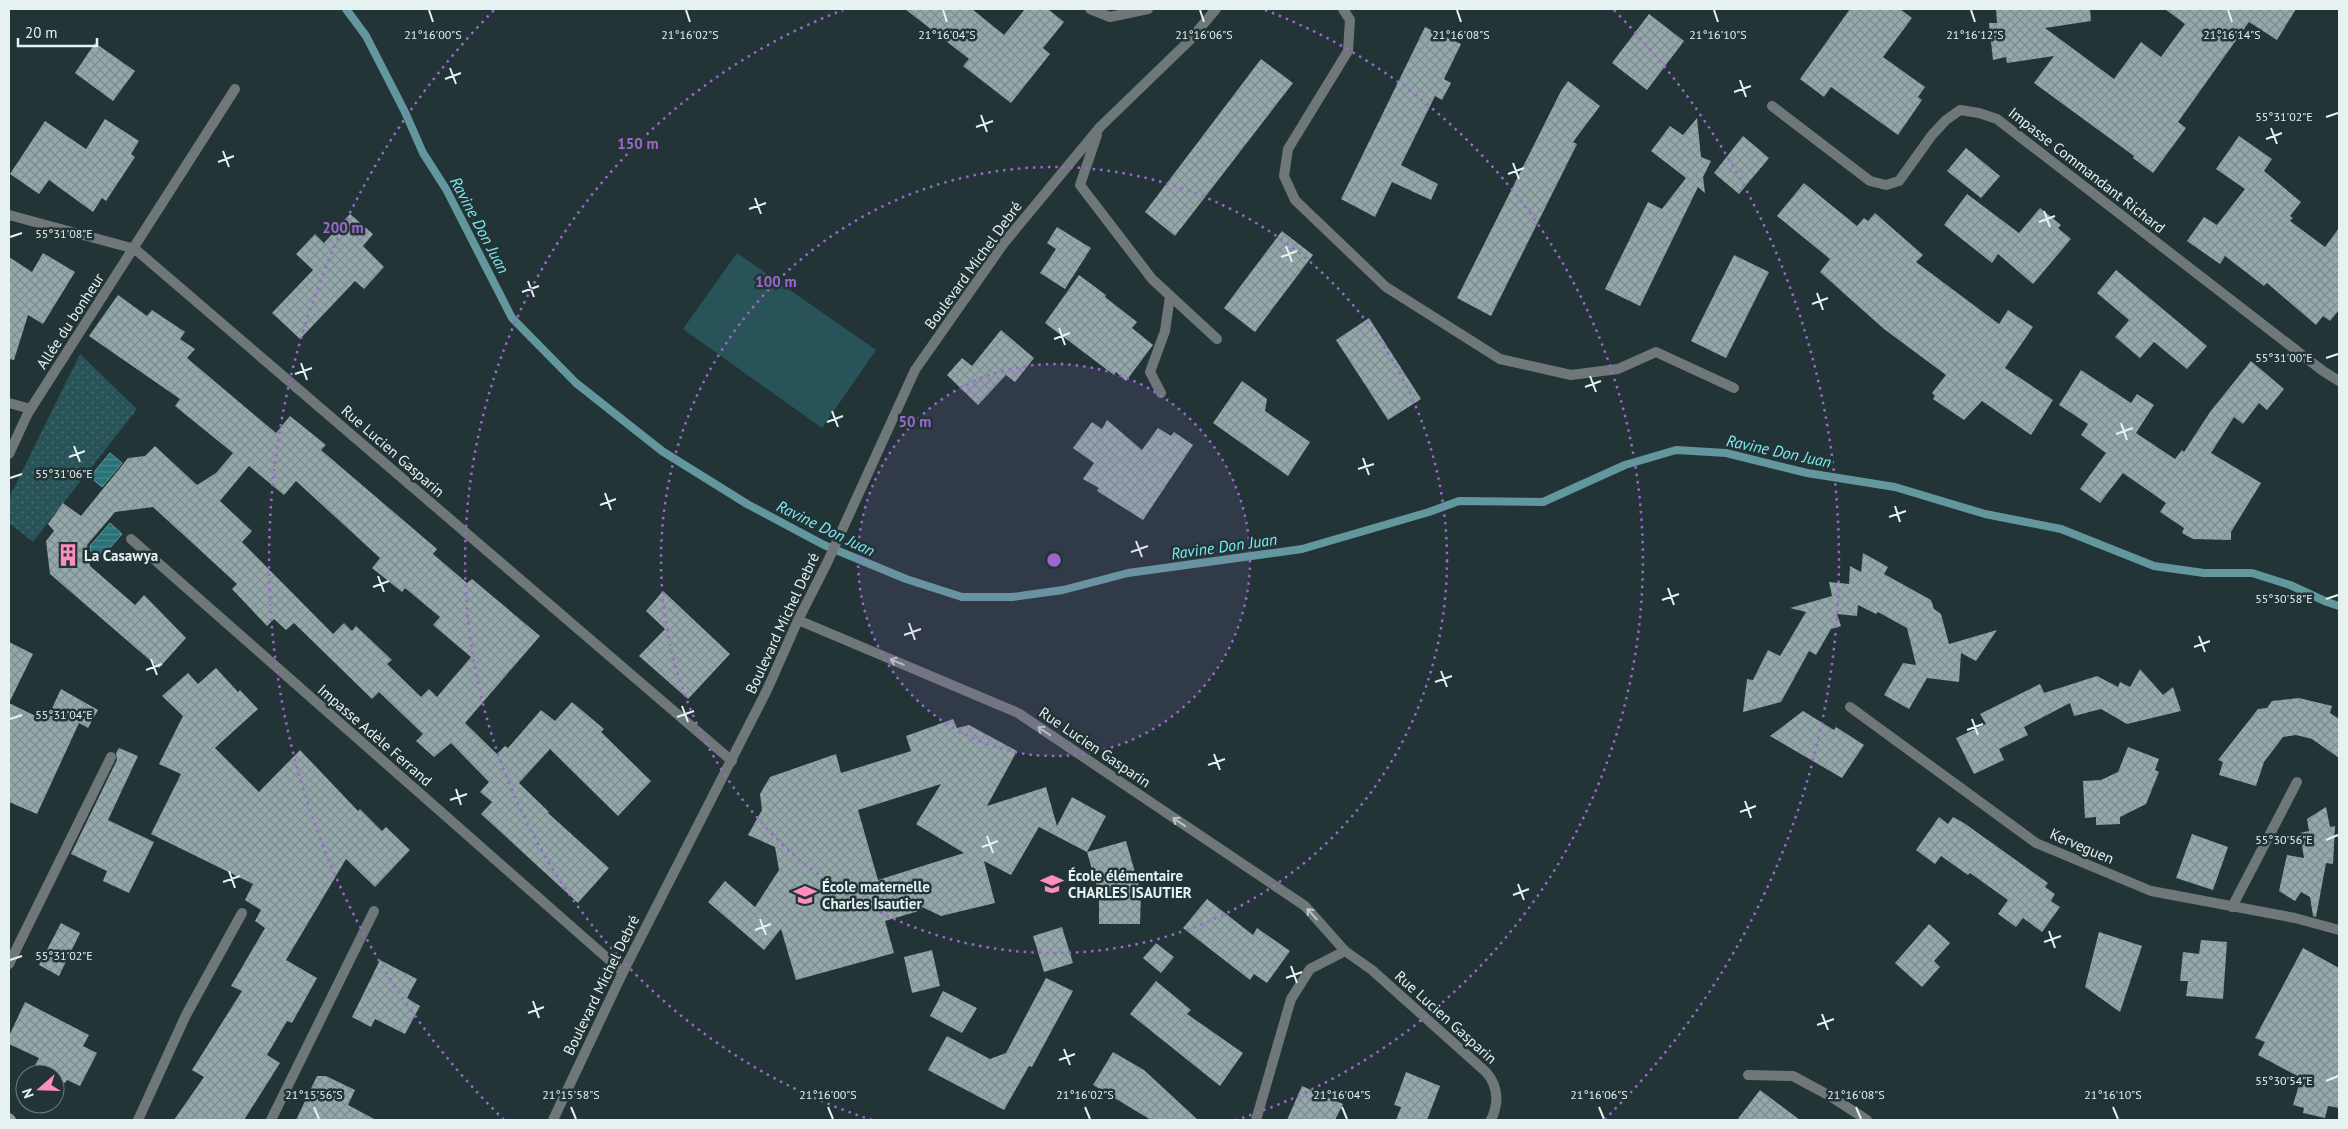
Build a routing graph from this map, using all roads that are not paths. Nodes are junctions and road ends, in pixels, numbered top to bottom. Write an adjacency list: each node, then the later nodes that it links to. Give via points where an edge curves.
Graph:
1 (1090, 9): 2 (street, via 1110,17)
2 (1148, 9)
3 (1216, 9): 7 (street, Boulevard Michel Debré, via 1189,41)
4 (1343, 9): 13 (street, via 1350,20 1348,51 1288,149 1284,176 1295,200 1386,287 1500,360 1571,375 1618,369 1656,352)
5 (236, 89): 9 (street, Allée du bonheur)
6 (1772, 106): 12 (street, Impasse Commandant Richard, via 1870,180 1886,185 1900,181 1932,135 1960,110 1979,112 1997,119)
7 (1100, 127): 10 (street, via 1080,185 1152,279); 19 (street, Boulevard Michel Debré, via 1004,243 915,370)
8 (9, 215): 9 (street, Rue Lucien Gasparin)
9 (134, 249): 16 (street, Allée du bonheur); 22 (street, Rue Lucien Gasparin)
10 (1170, 296): 11 (street); 14 (street, via 1165,331 1150,372)
11 (1217, 339)
12 (2339, 381)
13 (1734, 388)
14 (1161, 393)
15 (9, 403): 16 (street)
16 (31, 409): 17 (street, Allée du bonheur)
17 (9, 454)
18 (131, 540): 30 (street, Impasse Adèle Ferrand)
19 (798, 620): 22 (street, Boulevard Michel Debré); 28 (street, Rue Lucien Gasparin, one-way to 19, via 1304,906 1018,713)
20 (1850, 707): 24 (street, Kerveguen, via 2036,843 2151,891)
21 (111, 757): 29 (street)
22 (732, 761): 30 (street, Boulevard Michel Debré)
23 (2297, 782): 24 (street)
24 (2232, 907): 27 (street, Kerveguen)
25 (374, 910): 33 (street)
26 (242, 913): 32 (street, via 186,1015)
27 (2339, 930)
28 (1345, 950): 35 (street, via 1310,969 1291,999); 36 (street, Rue Lucien Gasparin, via 1372,970 1494,1081 1496,1111)
29 (9, 964)
30 (623, 972): 34 (street, Boulevard Michel Debré)
31 (1748, 1075): 37 (street, via 1793,1076)
32 (138, 1120)
33 (271, 1120)
34 (553, 1120)
35 (1256, 1120)
36 (1491, 1120)
37 (1867, 1120)

